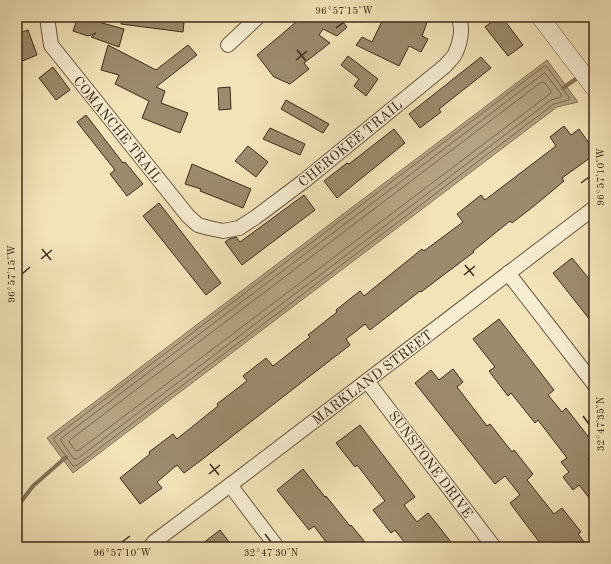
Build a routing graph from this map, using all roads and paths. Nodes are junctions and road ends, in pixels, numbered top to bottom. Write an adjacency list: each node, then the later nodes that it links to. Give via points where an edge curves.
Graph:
1 (47, 17): 8 (street, COMANCHE TRAIL, via 51,45 188,216 198,225)
2 (258, 17): 5 (street)
3 (540, 17): 6 (street)
4 (460, 19): 8 (street, CHEROKEE TRAIL, via 460,40 455,55 445,66 304,181 240,228 223,231)
5 (228, 45)
6 (594, 88)
7 (594, 208): 9 (street, MARKLAND STREET)
8 (209, 228)
9 (508, 273): 10 (street, MARKLAND STREET); 11 (street)
10 (367, 381): 12 (street, MARKLAND STREET); 15 (street, SUNSTONE DRIVE)
11 (594, 384)
12 (230, 485): 13 (street, MARKLAND STREET); 14 (street)
13 (150, 547)
14 (277, 547)
15 (494, 547)

